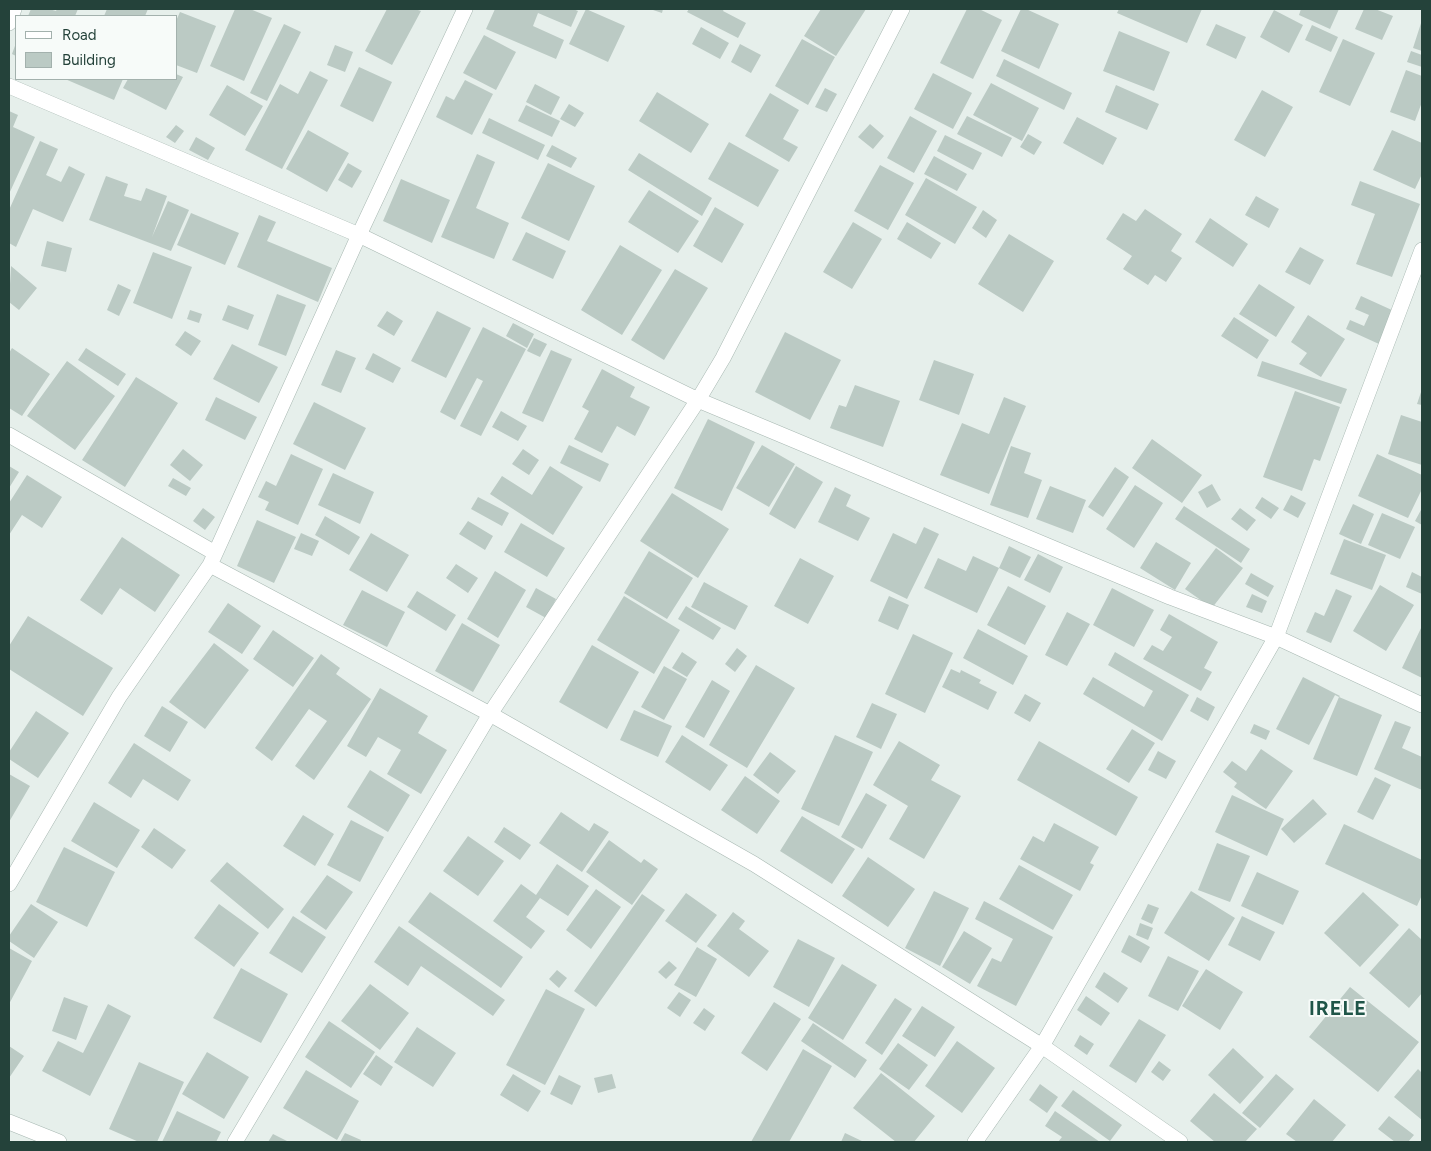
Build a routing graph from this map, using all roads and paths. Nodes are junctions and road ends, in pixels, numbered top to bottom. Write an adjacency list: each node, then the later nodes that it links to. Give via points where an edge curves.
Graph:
1 (14, 9): 4 (street)
2 (465, 9): 6 (street)
3 (902, 9): 8 (street, via 723,358)
4 (9, 23)
5 (9, 86): 6 (street)
6 (359, 235): 8 (street); 10 (street)
7 (1422, 250): 11 (street)
8 (698, 400): 11 (street, via 1170,597); 13 (street)
9 (9, 436): 10 (street)
10 (212, 559): 13 (street); 14 (street, via 119,697)
11 (1276, 637): 12 (street); 15 (street)
12 (1422, 705)
13 (490, 714): 15 (street, via 754,864); 18 (street)
14 (9, 884)
15 (1042, 1046): 19 (street); 20 (street)
16 (9, 1122): 17 (street)
17 (59, 1142)
18 (235, 1142)
19 (976, 1142)
20 (1180, 1142)

